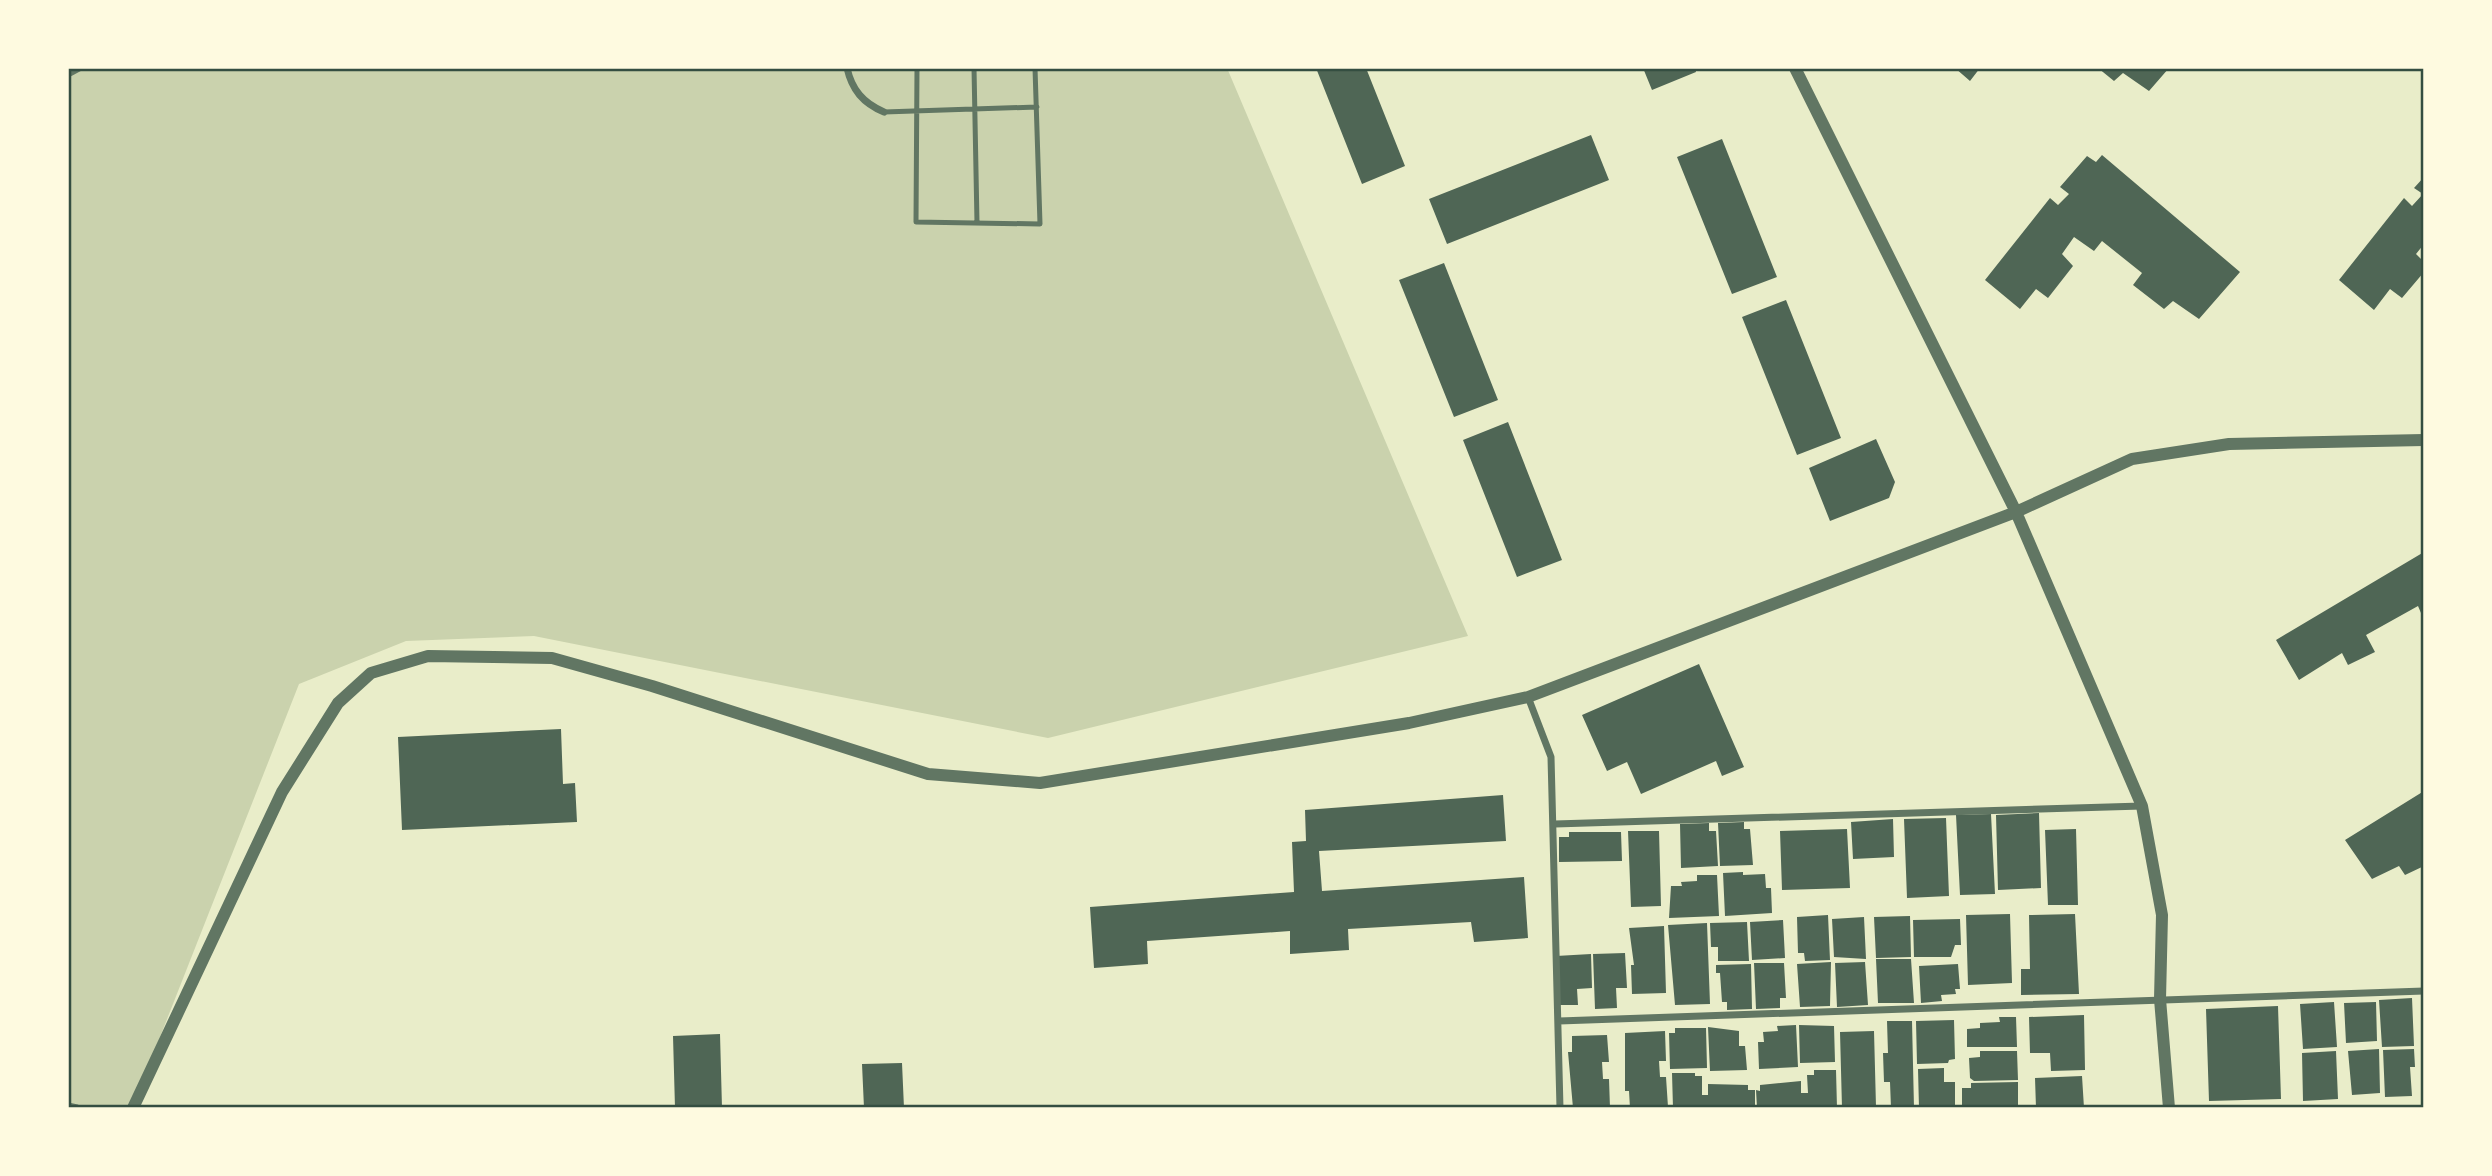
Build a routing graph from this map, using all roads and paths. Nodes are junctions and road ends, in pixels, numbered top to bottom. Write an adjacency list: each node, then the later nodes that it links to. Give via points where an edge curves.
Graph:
1 (81, 68): 7 (lane)
2 (847, 68): 11 (street, via 850,82 866,104)
3 (917, 68): 10 (lane)
4 (974, 68): 9 (lane)
5 (1035, 68): 8 (lane)
6 (1795, 68): 14 (street)
7 (68, 75)
8 (1037, 107): 9 (lane); 12 (lane, via 1040,224)
9 (975, 109): 10 (lane); 12 (lane)
10 (919, 111): 11 (lane); 12 (lane, via 916,222)
11 (884, 112)
12 (977, 223)
13 (2424, 440): 14 (street, via 2228,444 2132,459)
14 (2016, 512): 15 (street); 16 (street)
15 (1528, 697): 17 (street, via 1551,757); 23 (street, via 1409,723 1040,783 928,774 552,658 428,656 371,673 338,703 282,792)
16 (2142, 806): 17 (street); 19 (street, via 2162,915)
17 (1555, 824): 20 (street)
18 (2424, 991): 19 (street)
19 (2160, 999): 20 (street); 25 (street)
20 (1559, 1021): 24 (street)
21 (68, 1106): 22 (street)
22 (76, 1108)
23 (133, 1108)
24 (1560, 1108)
25 (2169, 1108)

